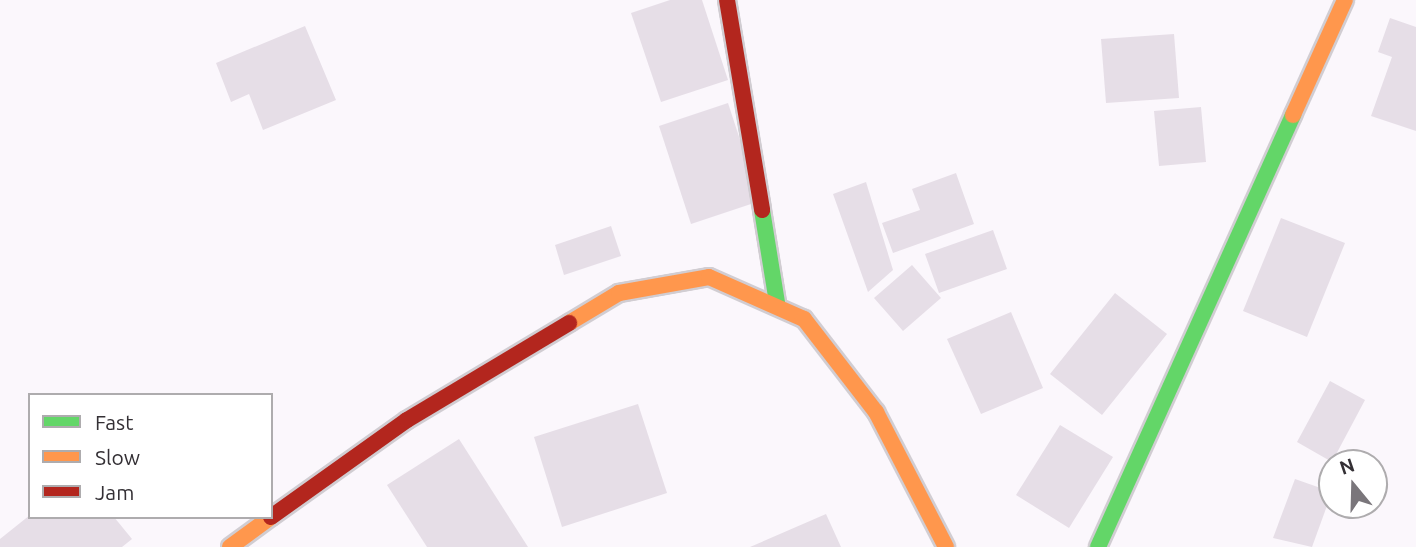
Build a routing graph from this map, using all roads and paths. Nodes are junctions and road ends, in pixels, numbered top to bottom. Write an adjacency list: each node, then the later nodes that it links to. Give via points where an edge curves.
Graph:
1 (727, 0): 3 (street)
2 (1345, 0): 8 (street)
3 (777, 303): 4 (street, via 709,277 619,293 407,420); 7 (street, via 804,319 876,412)
4 (273, 516)
5 (268, 519): 6 (street)
6 (230, 547)
7 (946, 547)
8 (1098, 547)

